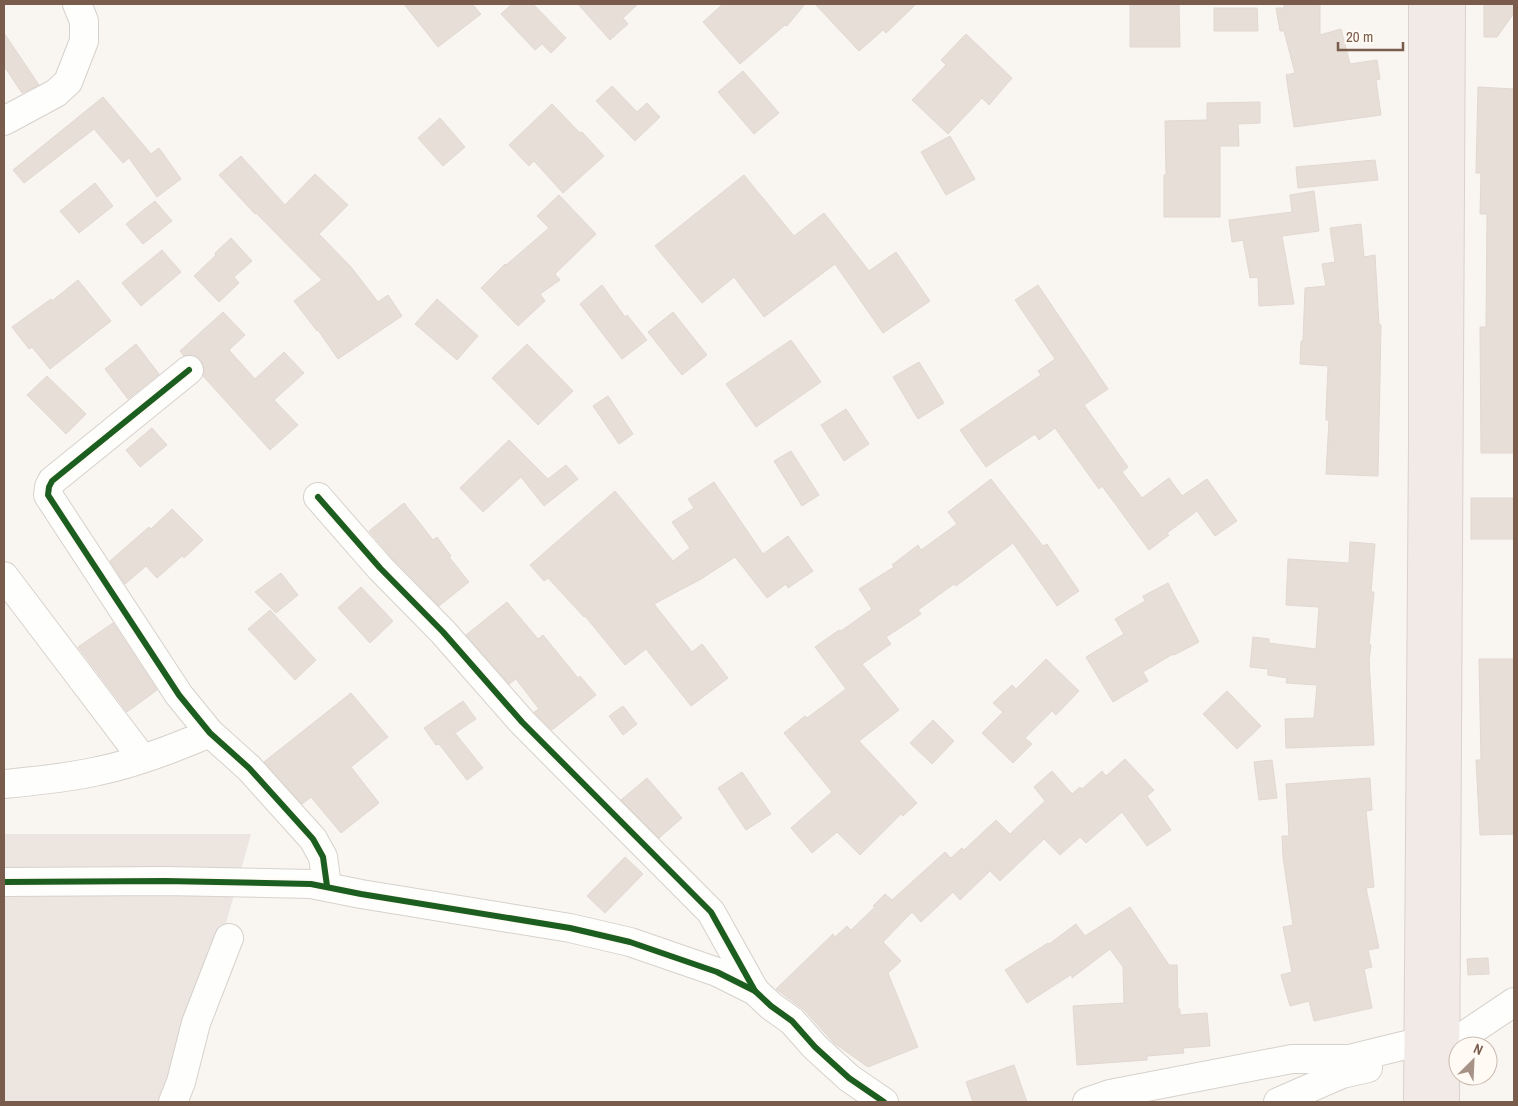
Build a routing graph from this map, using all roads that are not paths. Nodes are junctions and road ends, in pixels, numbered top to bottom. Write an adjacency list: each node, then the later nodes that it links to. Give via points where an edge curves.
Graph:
1 (77, 4): 4 (street, via 84,21 84,41 68,82 56,93)
2 (1423, 4): 16 (highway)
3 (1451, 4): 17 (highway)
4 (4, 121)
5 (189, 370): 8 (street, via 52,481 48,494 180,695)
6 (318, 497): 14 (street, via 522,722 711,912)
7 (4, 576): 9 (street)
8 (210, 733): 9 (street); 12 (street, via 249,768 313,839 323,857)
9 (142, 758): 10 (street, via 98,771)
10 (4, 784)
11 (4, 882): 12 (street, via 248,882)
12 (327, 886): 14 (street, via 570,928 630,942 717,972)
13 (229, 938): 18 (street, via 196,1023)
14 (755, 991): 19 (street, via 792,1021 849,1078)
15 (1514, 1002): 17 (street)
16 (1418, 1047): 17 (street); 20 (street, via 1349,1059 1292,1059 1110,1094); 21 (street, via 1389,1063 1342,1074); 22 (highway)
17 (1447, 1048): 23 (highway)
18 (173, 1102)
19 (884, 1102)
20 (1087, 1102)
21 (1278, 1102)
22 (1418, 1102)
23 (1446, 1102)

